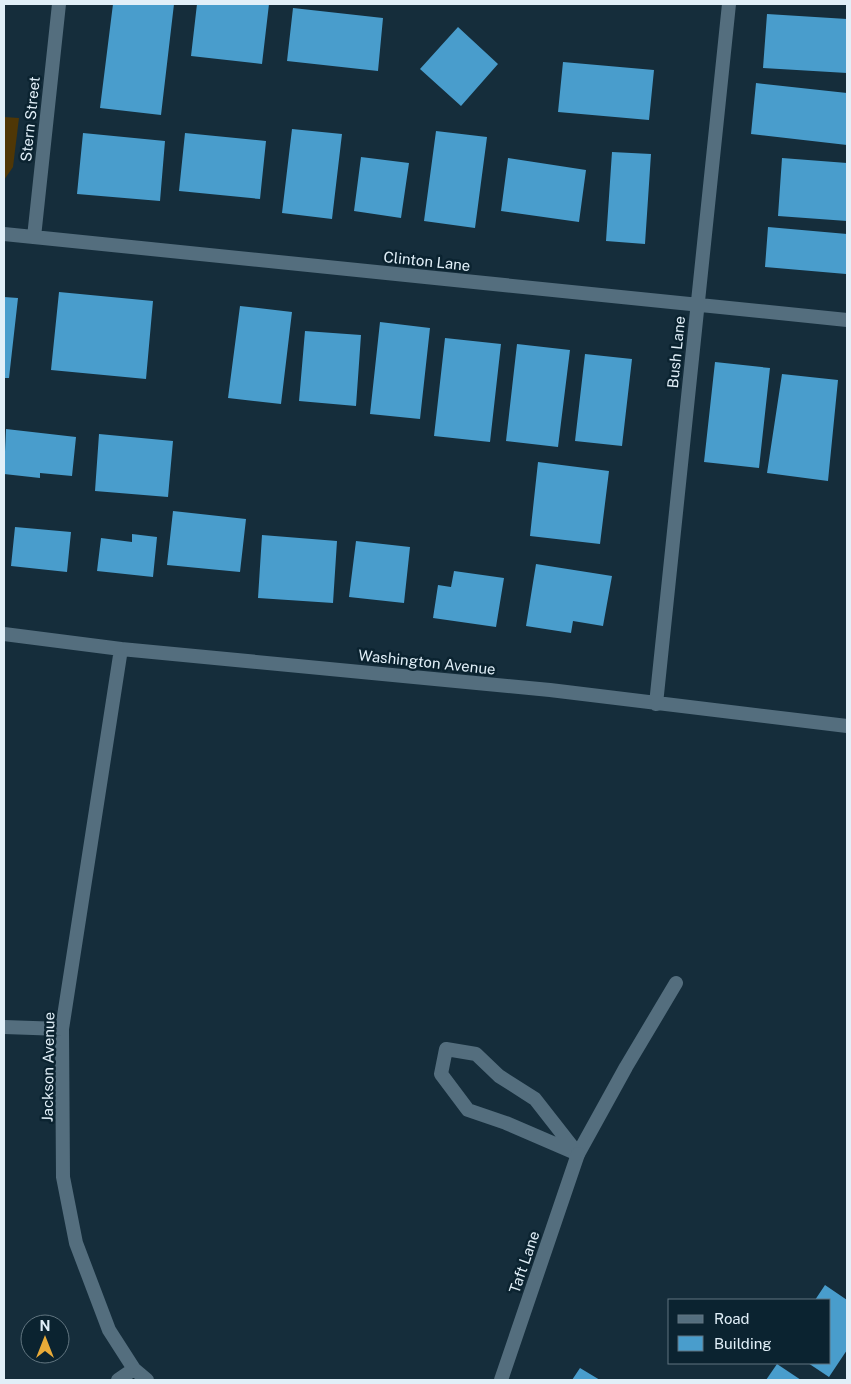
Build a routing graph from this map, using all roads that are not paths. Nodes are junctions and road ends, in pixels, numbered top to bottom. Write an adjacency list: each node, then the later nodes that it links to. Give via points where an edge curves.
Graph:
1 (59, 4): 4 (street, Stern Street)
2 (729, 4): 5 (street, Bush Lane)
3 (4, 234): 4 (street, Clinton Lane)
4 (34, 237): 5 (street, Clinton Lane)
5 (698, 305): 6 (street, Clinton Lane); 9 (street, Bush Lane)
6 (847, 320)
7 (4, 634): 8 (street, Washington Avenue)
8 (120, 649): 9 (street, Washington Avenue, via 550,690); 13 (street, Jackson Avenue)
9 (656, 704): 10 (street, Washington Avenue)
10 (847, 726)
11 (676, 983): 14 (street, Taft Lane)
12 (4, 1027): 13 (street)
13 (62, 1029): 15 (street, Jackson Avenue, via 63,1176 76,1243 108,1330)
14 (578, 1154): 14 (street, via 468,1110 441,1074 446,1050 476,1054 499,1076 535,1099); 18 (street, Taft Lane)
15 (134, 1369): 16 (street); 17 (street, Jackson Avenue)
16 (118, 1380)
17 (147, 1380)
18 (501, 1380)

